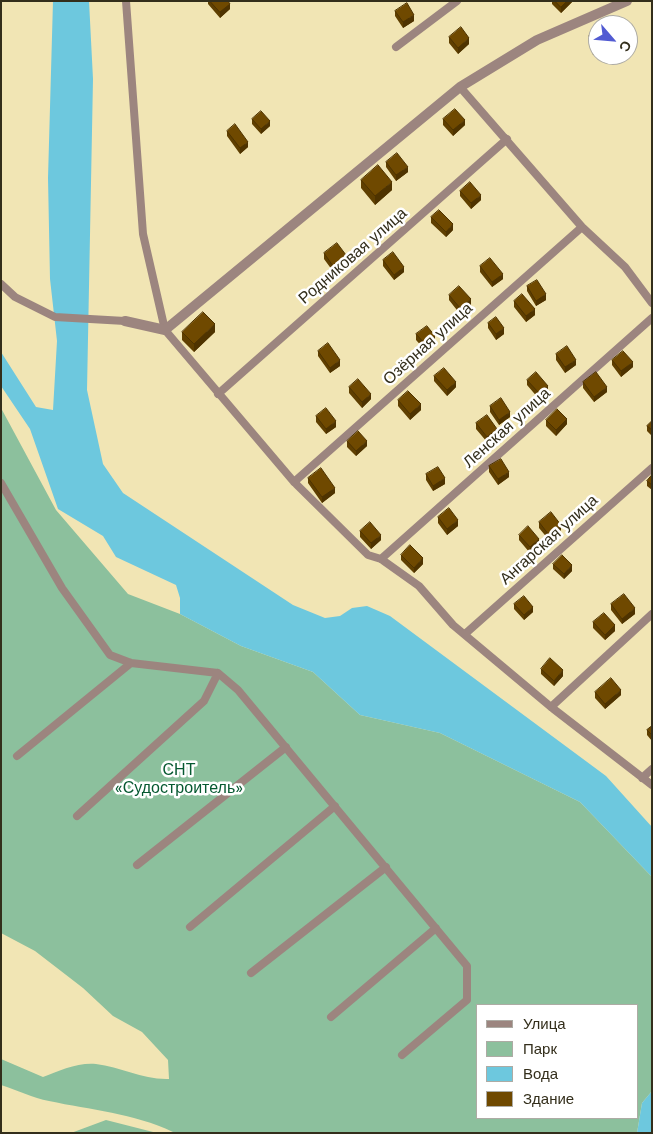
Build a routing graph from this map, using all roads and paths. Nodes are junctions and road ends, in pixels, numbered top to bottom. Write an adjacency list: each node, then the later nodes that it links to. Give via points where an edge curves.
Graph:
1 (126, 1): 12 (street, via 143,234)
2 (457, 1): 4 (street)
3 (627, 1): 5 (street, via 537,40)
4 (396, 47)
5 (460, 87): 6 (street); 12 (street)
6 (507, 139): 7 (street); 13 (street, Родниковая улица)
7 (582, 227): 9 (street, via 625,267); 15 (street, Озёрная улица)
8 (1, 284): 11 (street, via 15,297 55,317)
9 (652, 303)
10 (652, 318): 17 (street, Ленская улица)
11 (125, 322): 12 (street)
12 (165, 330): 13 (street)
13 (218, 394): 15 (street)
14 (652, 468): 19 (street, Ангарская улица)
15 (294, 482): 17 (street, via 368,555)
16 (1, 483): 20 (street, via 62,588 110,655)
17 (381, 559): 19 (street, via 419,586)
18 (652, 614): 22 (street)
19 (465, 634): 22 (street)
20 (131, 663): 21 (street); 24 (street)
21 (218, 673): 23 (street, via 238,690); 29 (street, via 204,701)
22 (551, 707): 26 (street)
23 (286, 747): 28 (street); 30 (street)
24 (17, 756)
25 (652, 769): 26 (street)
26 (642, 778): 27 (street)
27 (652, 785)
28 (335, 806): 31 (street); 32 (street)
29 (77, 816)
30 (137, 865)
31 (386, 867): 33 (street); 34 (street)
32 (190, 926)
33 (436, 928): 35 (street); 36 (street, via 467,966 466,1000)
34 (251, 973)
35 (331, 1017)
36 (402, 1055)

